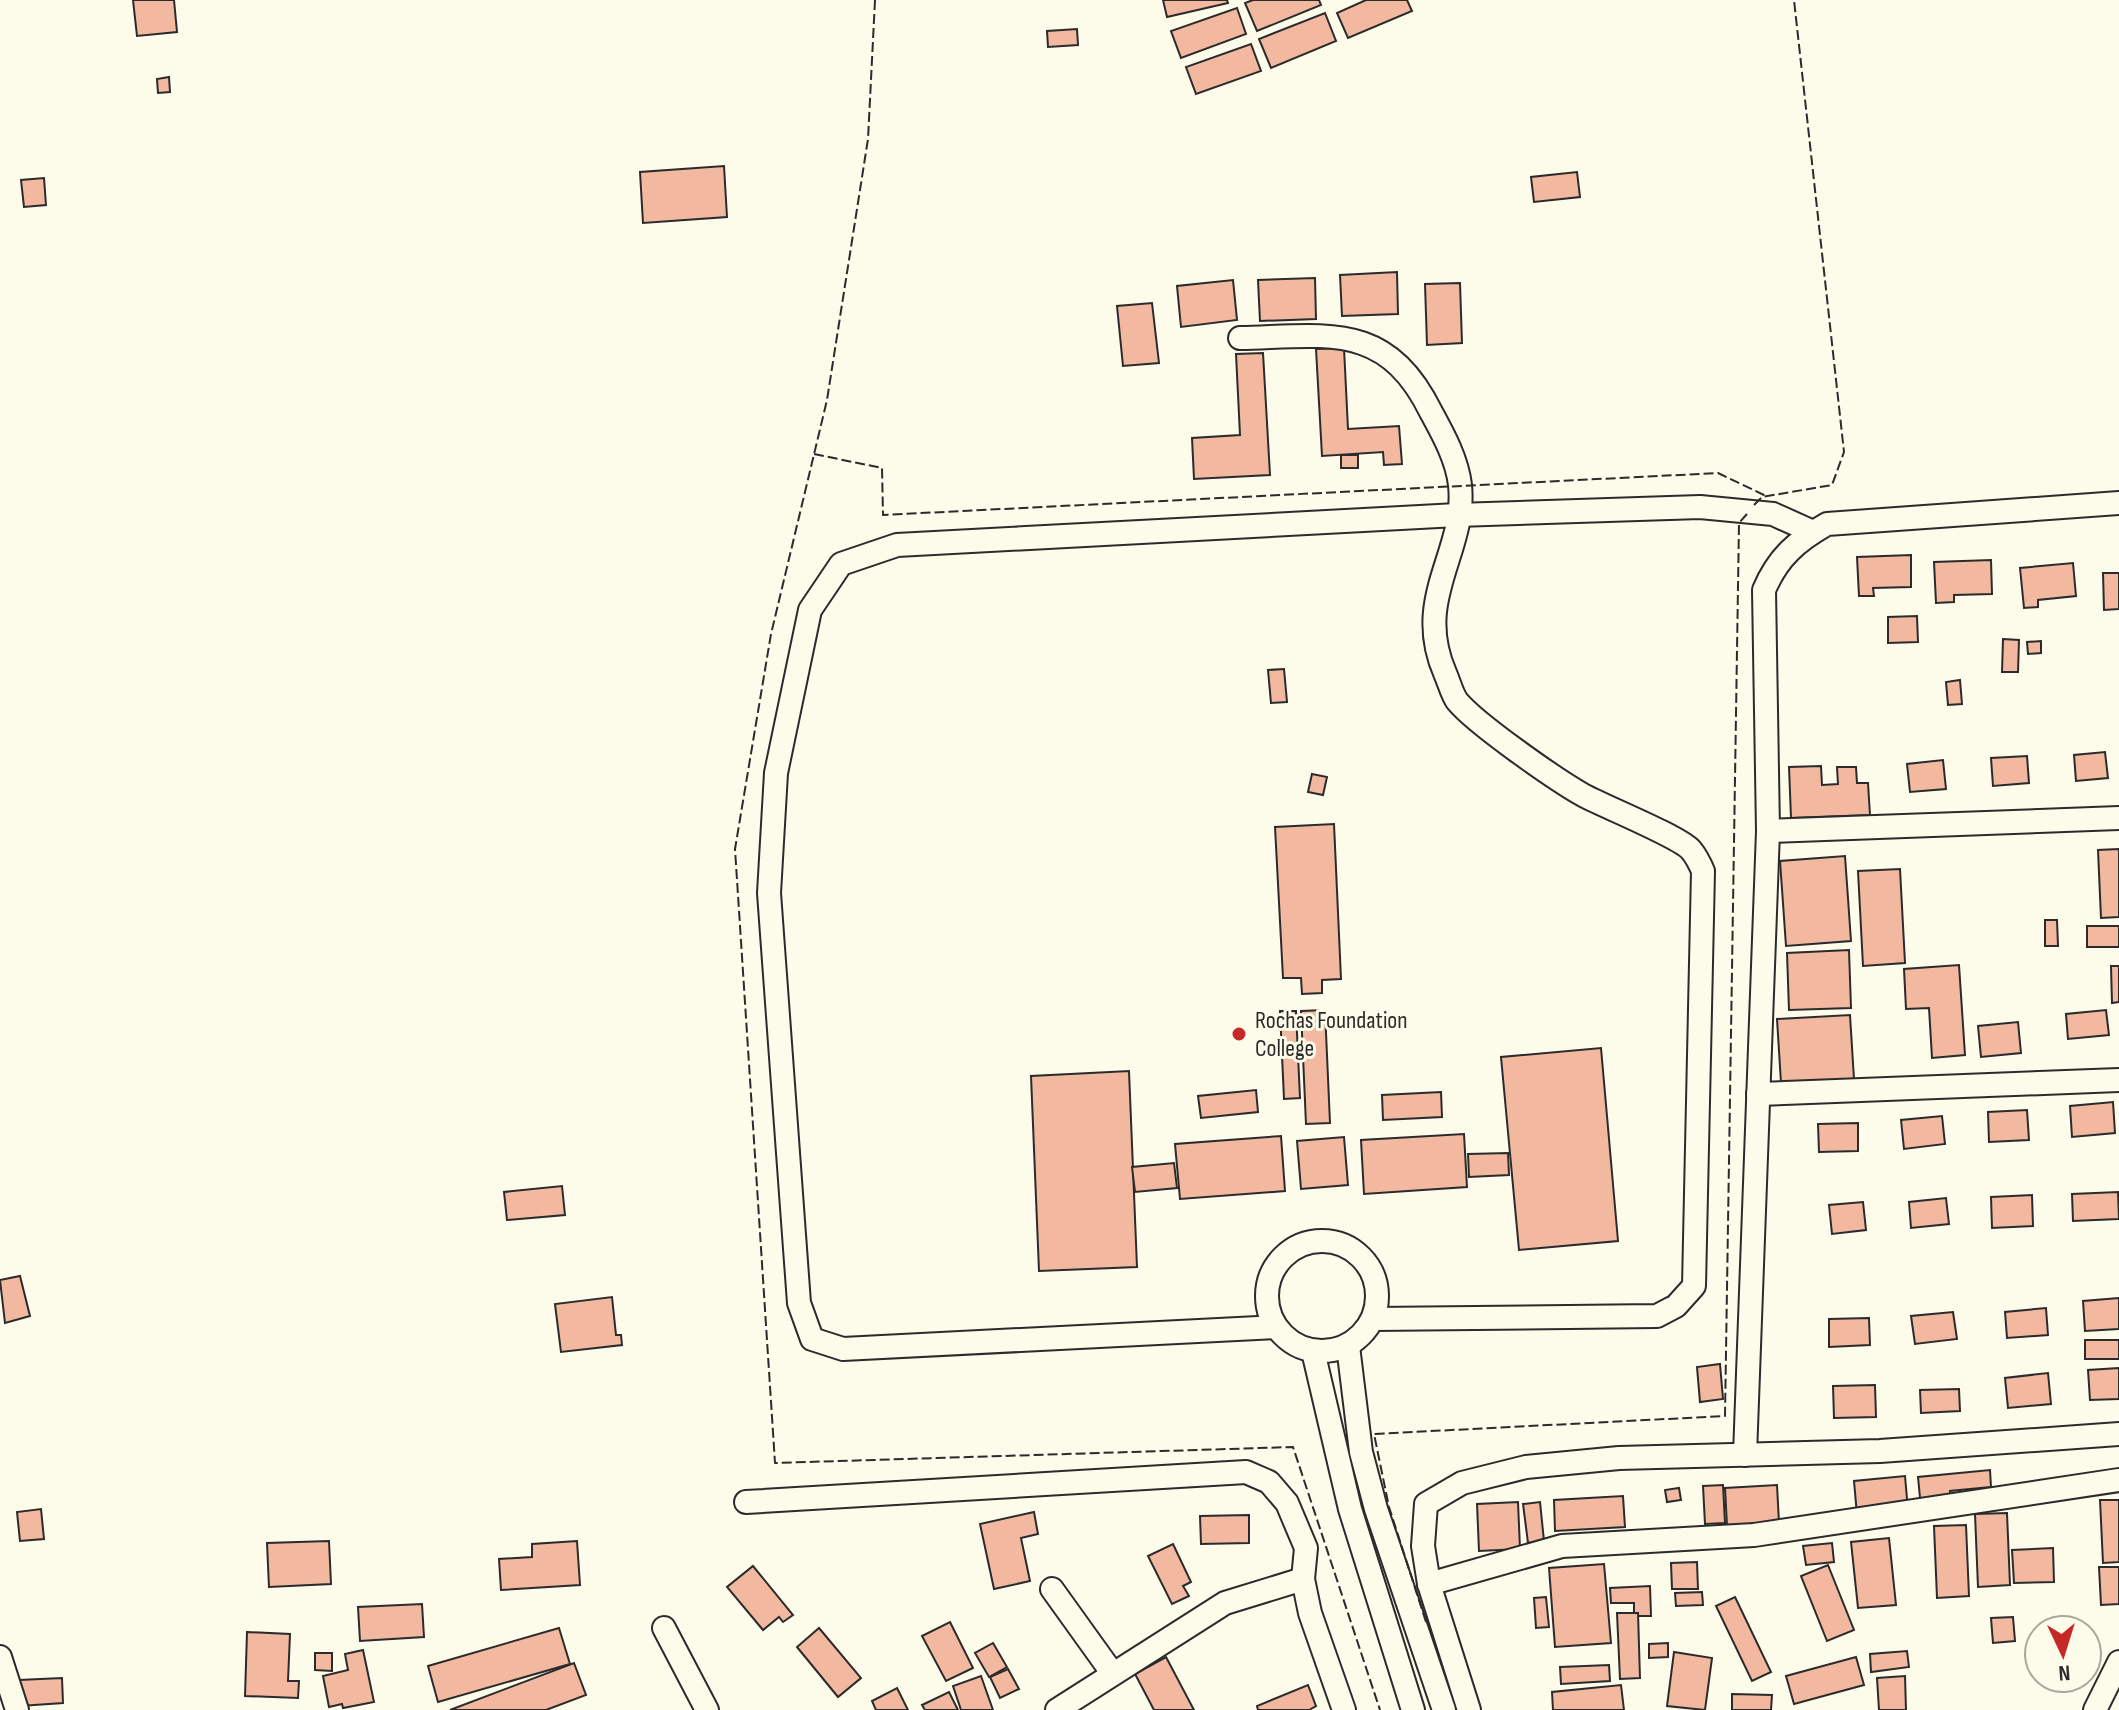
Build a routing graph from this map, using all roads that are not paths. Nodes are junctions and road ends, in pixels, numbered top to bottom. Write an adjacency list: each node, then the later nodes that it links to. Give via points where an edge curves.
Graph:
1 (1240, 338): 3 (street, via 1333,336 1394,357 1418,384 1449,447 1460,485)
2 (2119, 503): 4 (street, via 1827,524)
3 (1457, 515): 4 (street, via 1713,508 1773,514); 9 (street, via 1432,616 1438,658 1457,700 1581,794 1690,849 1703,871 1694,1286 1676,1306 1657,1316); 10 (street, via 897,545 841,564 810,610 776,773 769,893 799,1303 812,1339 843,1349)
4 (1813, 532): 6 (street, via 1795,542 1773,568 1764,590)
5 (2119, 818): 6 (street)
6 (1768, 831): 8 (street)
7 (2119, 1080): 8 (street)
8 (1758, 1094): 14 (street)
9 (1373, 1319): 10 (street, via 1378,1301 1369,1265 1339,1243 1320,1240 1286,1253 1274,1267 1266,1302); 11 (street)
10 (1276, 1327): 12 (street, via 1296,1345)
11 (1348, 1346): 12 (street); 29 (street, via 1361,1452 1376,1509)
12 (1313, 1351): 28 (street, via 1350,1509)
13 (2119, 1434): 14 (street)
14 (1745, 1455): 18 (street, via 1526,1467 1462,1483 1426,1504 1423,1546)
15 (2119, 1480): 18 (street, via 1754,1535 1562,1546)
16 (746, 1502): 17 (street, via 1246,1472 1269,1482 1287,1503 1306,1548)
17 (1303, 1579): 23 (street, via 1225,1603); 27 (street)
18 (1429, 1584): 30 (street)
19 (1052, 1589): 23 (street)
20 (664, 1628): 25 (street)
21 (0, 1657): 24 (street)
22 (2119, 1662): 31 (street)
23 (1113, 1674): 26 (street)
24 (17, 1710)
25 (707, 1710)
26 (1057, 1710)
27 (1344, 1710)
28 (1413, 1710)
29 (1444, 1710)
30 (1469, 1710)
31 (2095, 1710)

